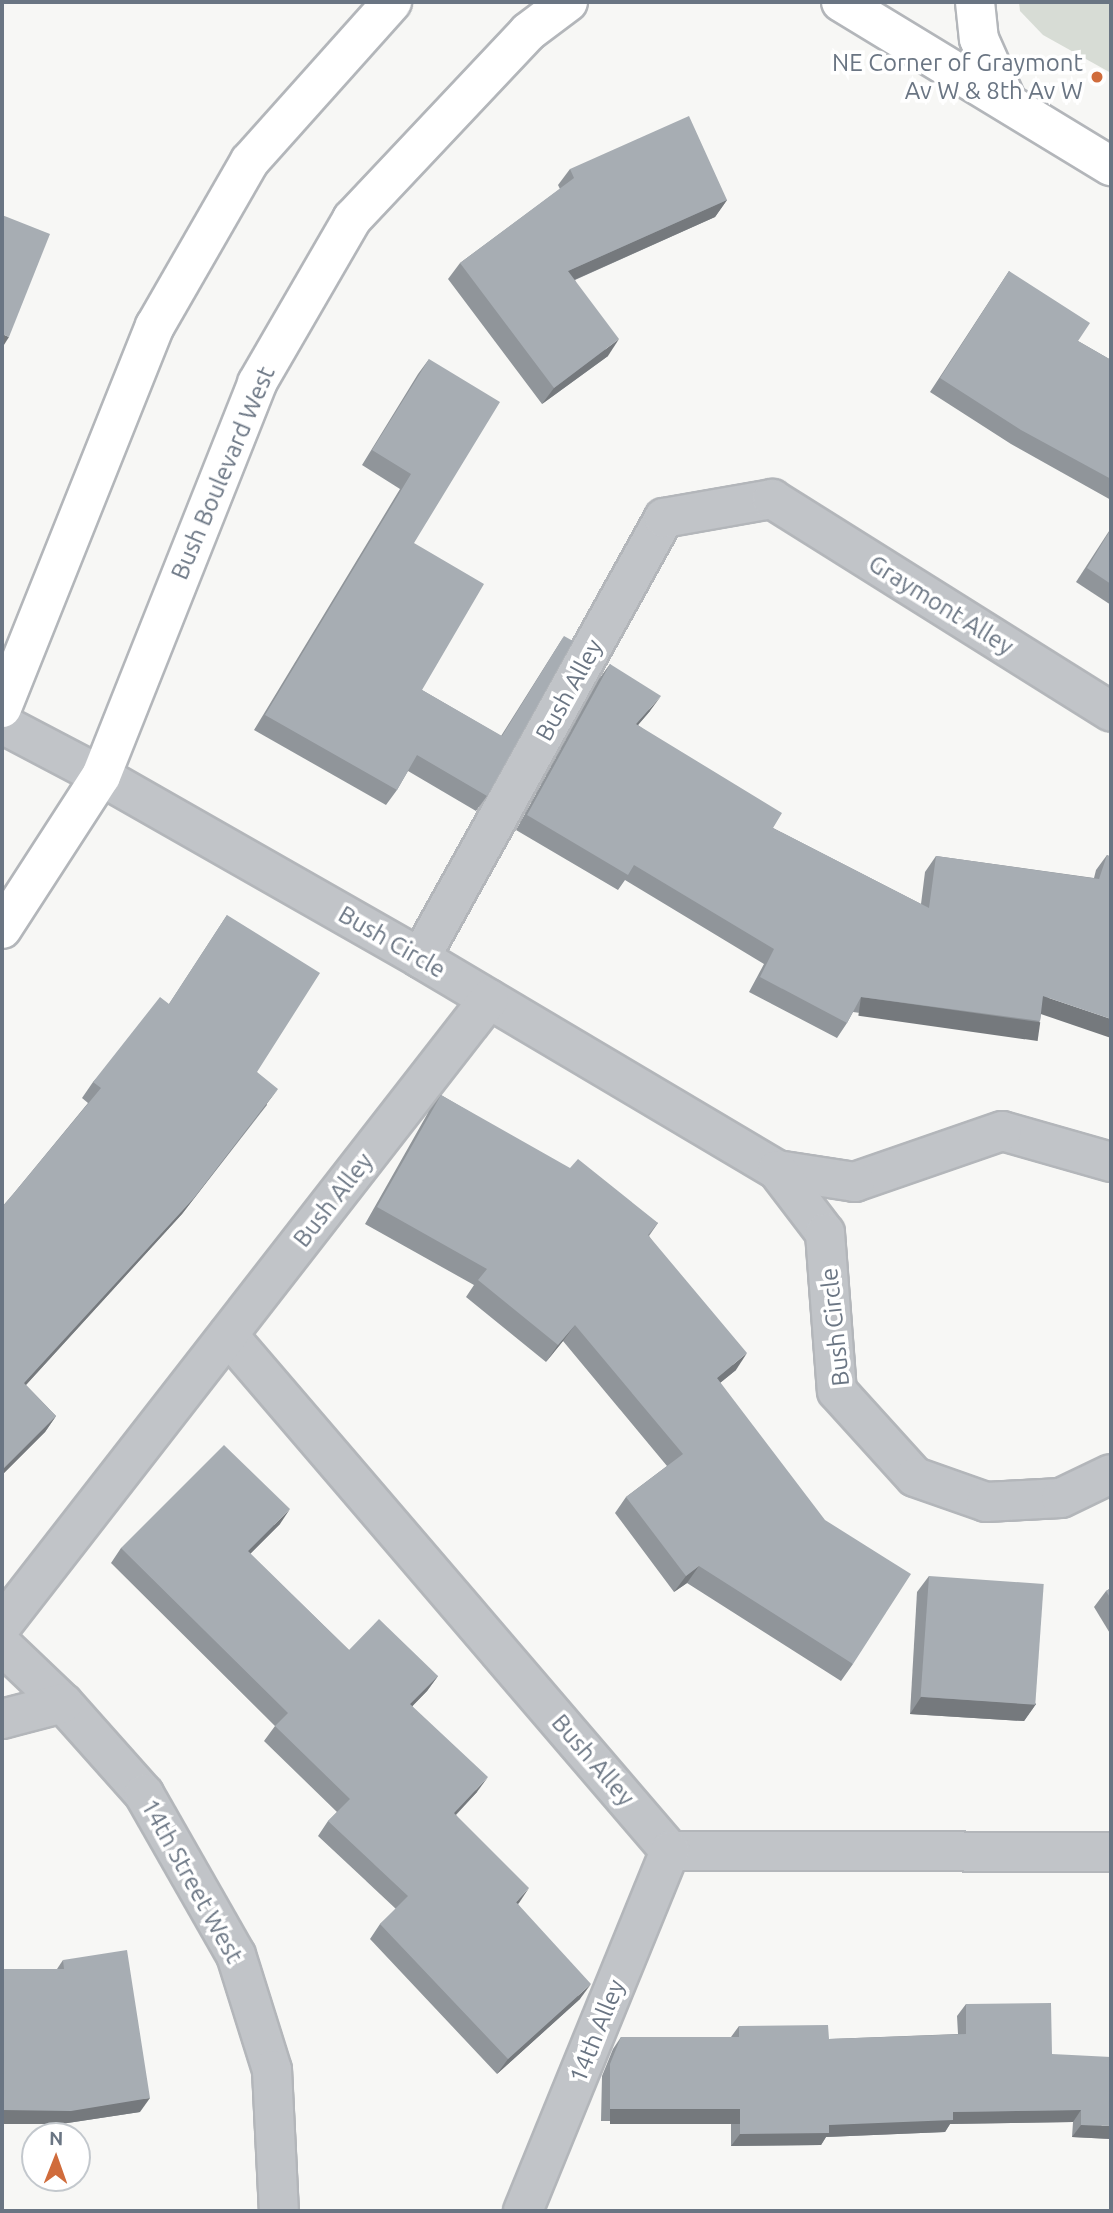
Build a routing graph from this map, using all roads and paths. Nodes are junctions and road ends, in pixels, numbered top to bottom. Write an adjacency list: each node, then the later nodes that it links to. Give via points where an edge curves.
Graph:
1 (392, 2): 8 (main road, via 250,161 155,326)
2 (568, 2): 11 (main road, Bush Boulevard West, via 528,32 352,219 257,383)
3 (841, 2): 5 (main road)
4 (975, 2): 5 (main road, via 979,39)
5 (1007, 102): 6 (main road)
6 (1111, 166)
7 (772, 499): 9 (street, Graymont Alley); 13 (street, Bush Alley, via 664,518)
8 (2, 708)
9 (1111, 712)
10 (2, 724): 11 (street, Bush Circle)
11 (101, 776): 12 (main road, Bush Boulevard West); 13 (street, Bush Circle)
12 (2, 929)
13 (420, 958): 14 (street, Bush Circle)
14 (489, 999): 16 (street, Bush Circle); 17 (street, Bush Alley)
15 (1111, 1162): 16 (street, Bush Circle, via 1002,1131 855,1182)
16 (777, 1170): 18 (street, Bush Circle, via 825,1233 837,1391 915,1477 986,1502 1061,1498)
17 (228, 1335): 19 (street, Bush Alley); 23 (street, Bush Alley)
18 (1111, 1474)
19 (2, 1625)
20 (2, 1645): 21 (street, 14th Street West)
21 (63, 1703): 22 (street); 25 (street, 14th Street West, via 144,1794 236,1955 272,2070)
22 (2, 1719)
23 (670, 1851): 24 (street); 26 (street, 14th Alley)
24 (1111, 1852)
25 (279, 2211)
26 (523, 2211)

